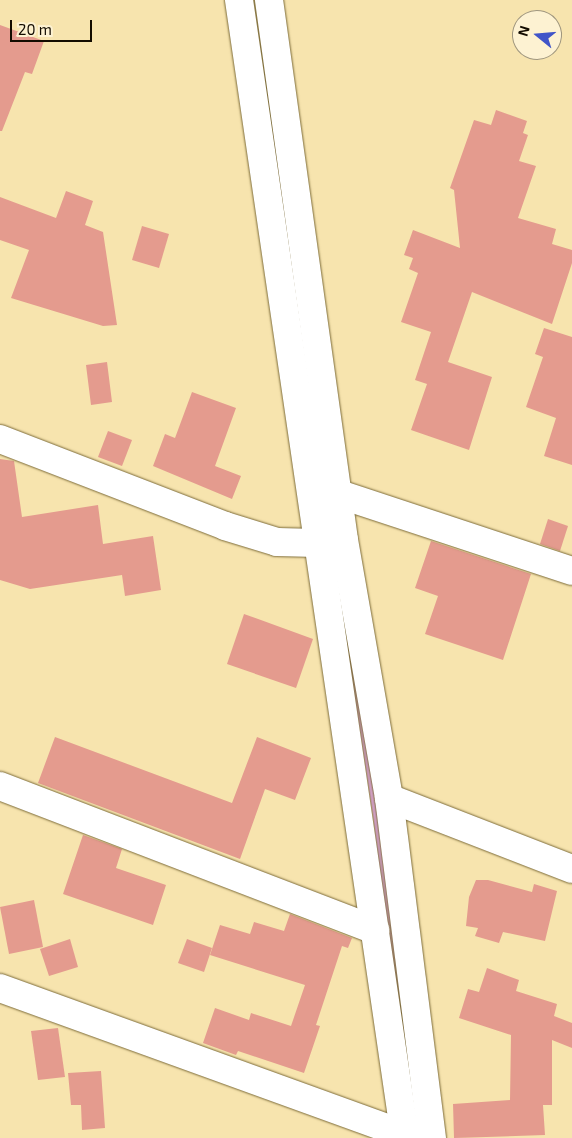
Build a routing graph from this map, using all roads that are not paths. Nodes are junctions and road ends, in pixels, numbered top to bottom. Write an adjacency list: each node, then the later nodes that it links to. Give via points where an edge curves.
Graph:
1 (239, 0): 6 (main road)
2 (269, 0): 4 (main road)
3 (0, 439): 6 (main road, via 225,526 277,542)
4 (338, 494): 5 (main road); 7 (main road)
5 (344, 540): 6 (main road); 9 (main road)
6 (317, 543): 11 (main road)
7 (572, 571)
8 (0, 786): 11 (main road)
9 (389, 798): 10 (main road); 14 (main road)
10 (572, 869)
11 (375, 930): 13 (main road)
12 (0, 988): 13 (main road)
13 (405, 1136)
14 (432, 1138)

